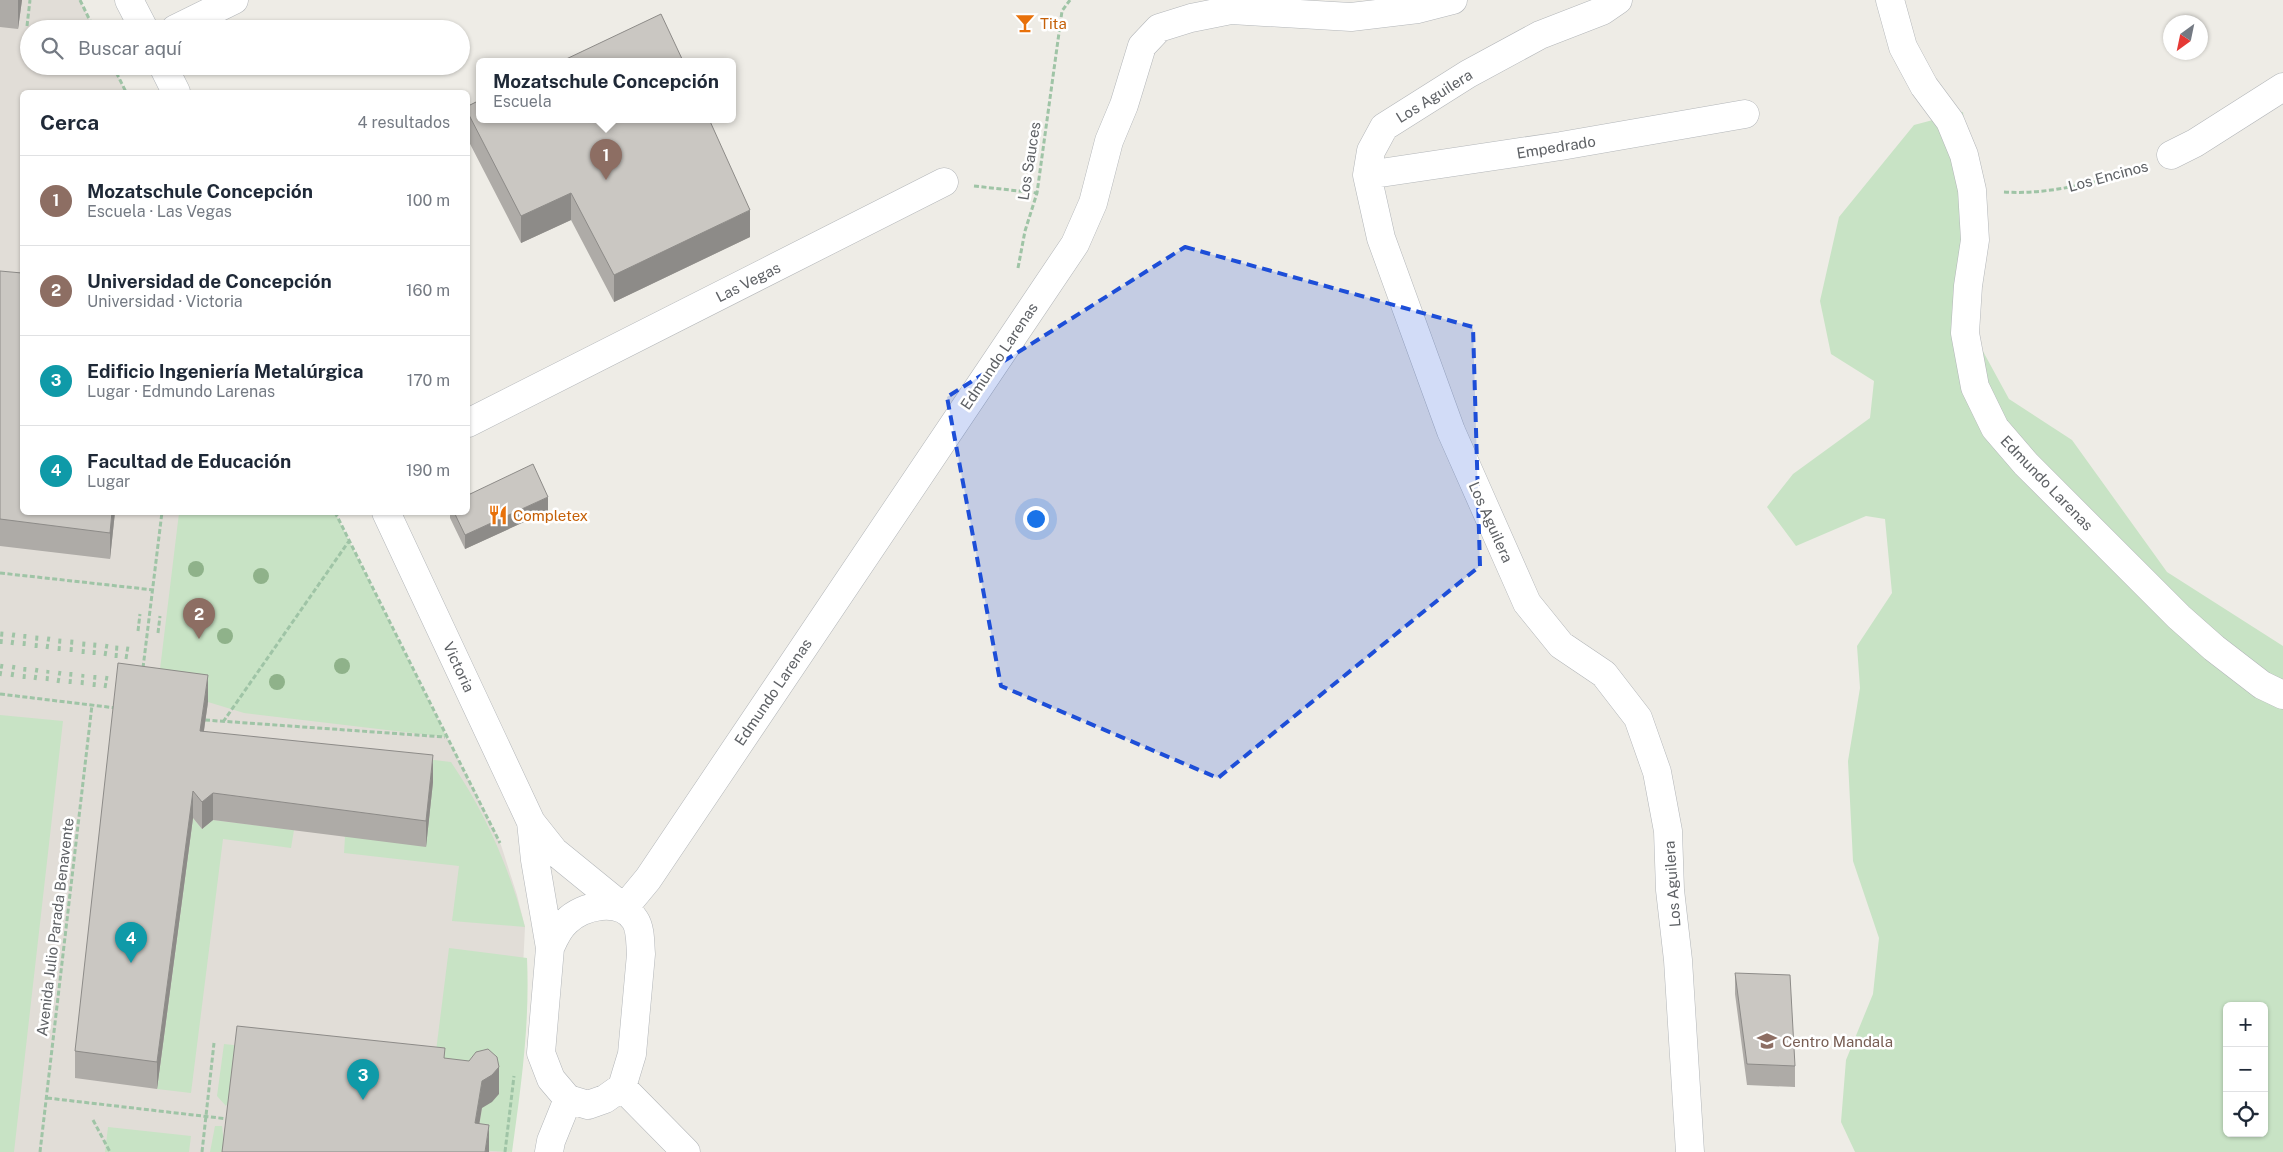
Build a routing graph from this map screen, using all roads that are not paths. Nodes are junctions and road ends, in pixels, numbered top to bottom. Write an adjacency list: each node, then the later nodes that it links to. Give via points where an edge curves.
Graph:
1 (129, 0): 6 (street)
2 (234, 0): 7 (street)
3 (1453, 0): 19 (street, Edmundo Larenas, via 1418,9 1351,17 1231,10 1159,28 1142,46 1109,142 1093,203 1075,244 648,879)
4 (1618, 0): 13 (street, Los Aguilera, via 1602,11 1540,35 1384,127 1371,151)
5 (1890, 0): 17 (street, Edmundo Larenas, via 1903,47 1924,86 1950,121 1964,155 1972,190 1975,240 1965,333 1975,386 1995,428 2026,464 2179,617 2214,648)
6 (139, 20)
7 (193, 20)
8 (168, 75): 10 (street)
9 (2283, 87): 12 (street, via 2195,144)
10 (175, 90)
11 (1745, 114): 13 (street, Empedrado)
12 (2171, 155)
13 (1367, 175): 25 (street, Los Aguilera, via 1381,238 1451,431 1527,603 1561,645 1604,674 1638,718 1657,772 1668,831)
14 (944, 182): 15 (street, Las Vegas)
15 (470, 422)
16 (387, 515): 18 (street, Victoria)
17 (2276, 689)
18 (531, 822): 19 (street, Victoria, via 554,851); 20 (street, Victoria)
19 (624, 908): 20 (street, via 599,906 581,911 567,921); 21 (street, Victoria, via 636,920 641,954 632,1054)
20 (550, 948): 22 (street, via 541,1053 550,1079)
21 (622, 1087): 22 (street, via 605,1099 588,1105); 24 (street)
22 (568, 1099): 23 (street)
23 (549, 1152)
24 (686, 1152)
25 (1690, 1152)

